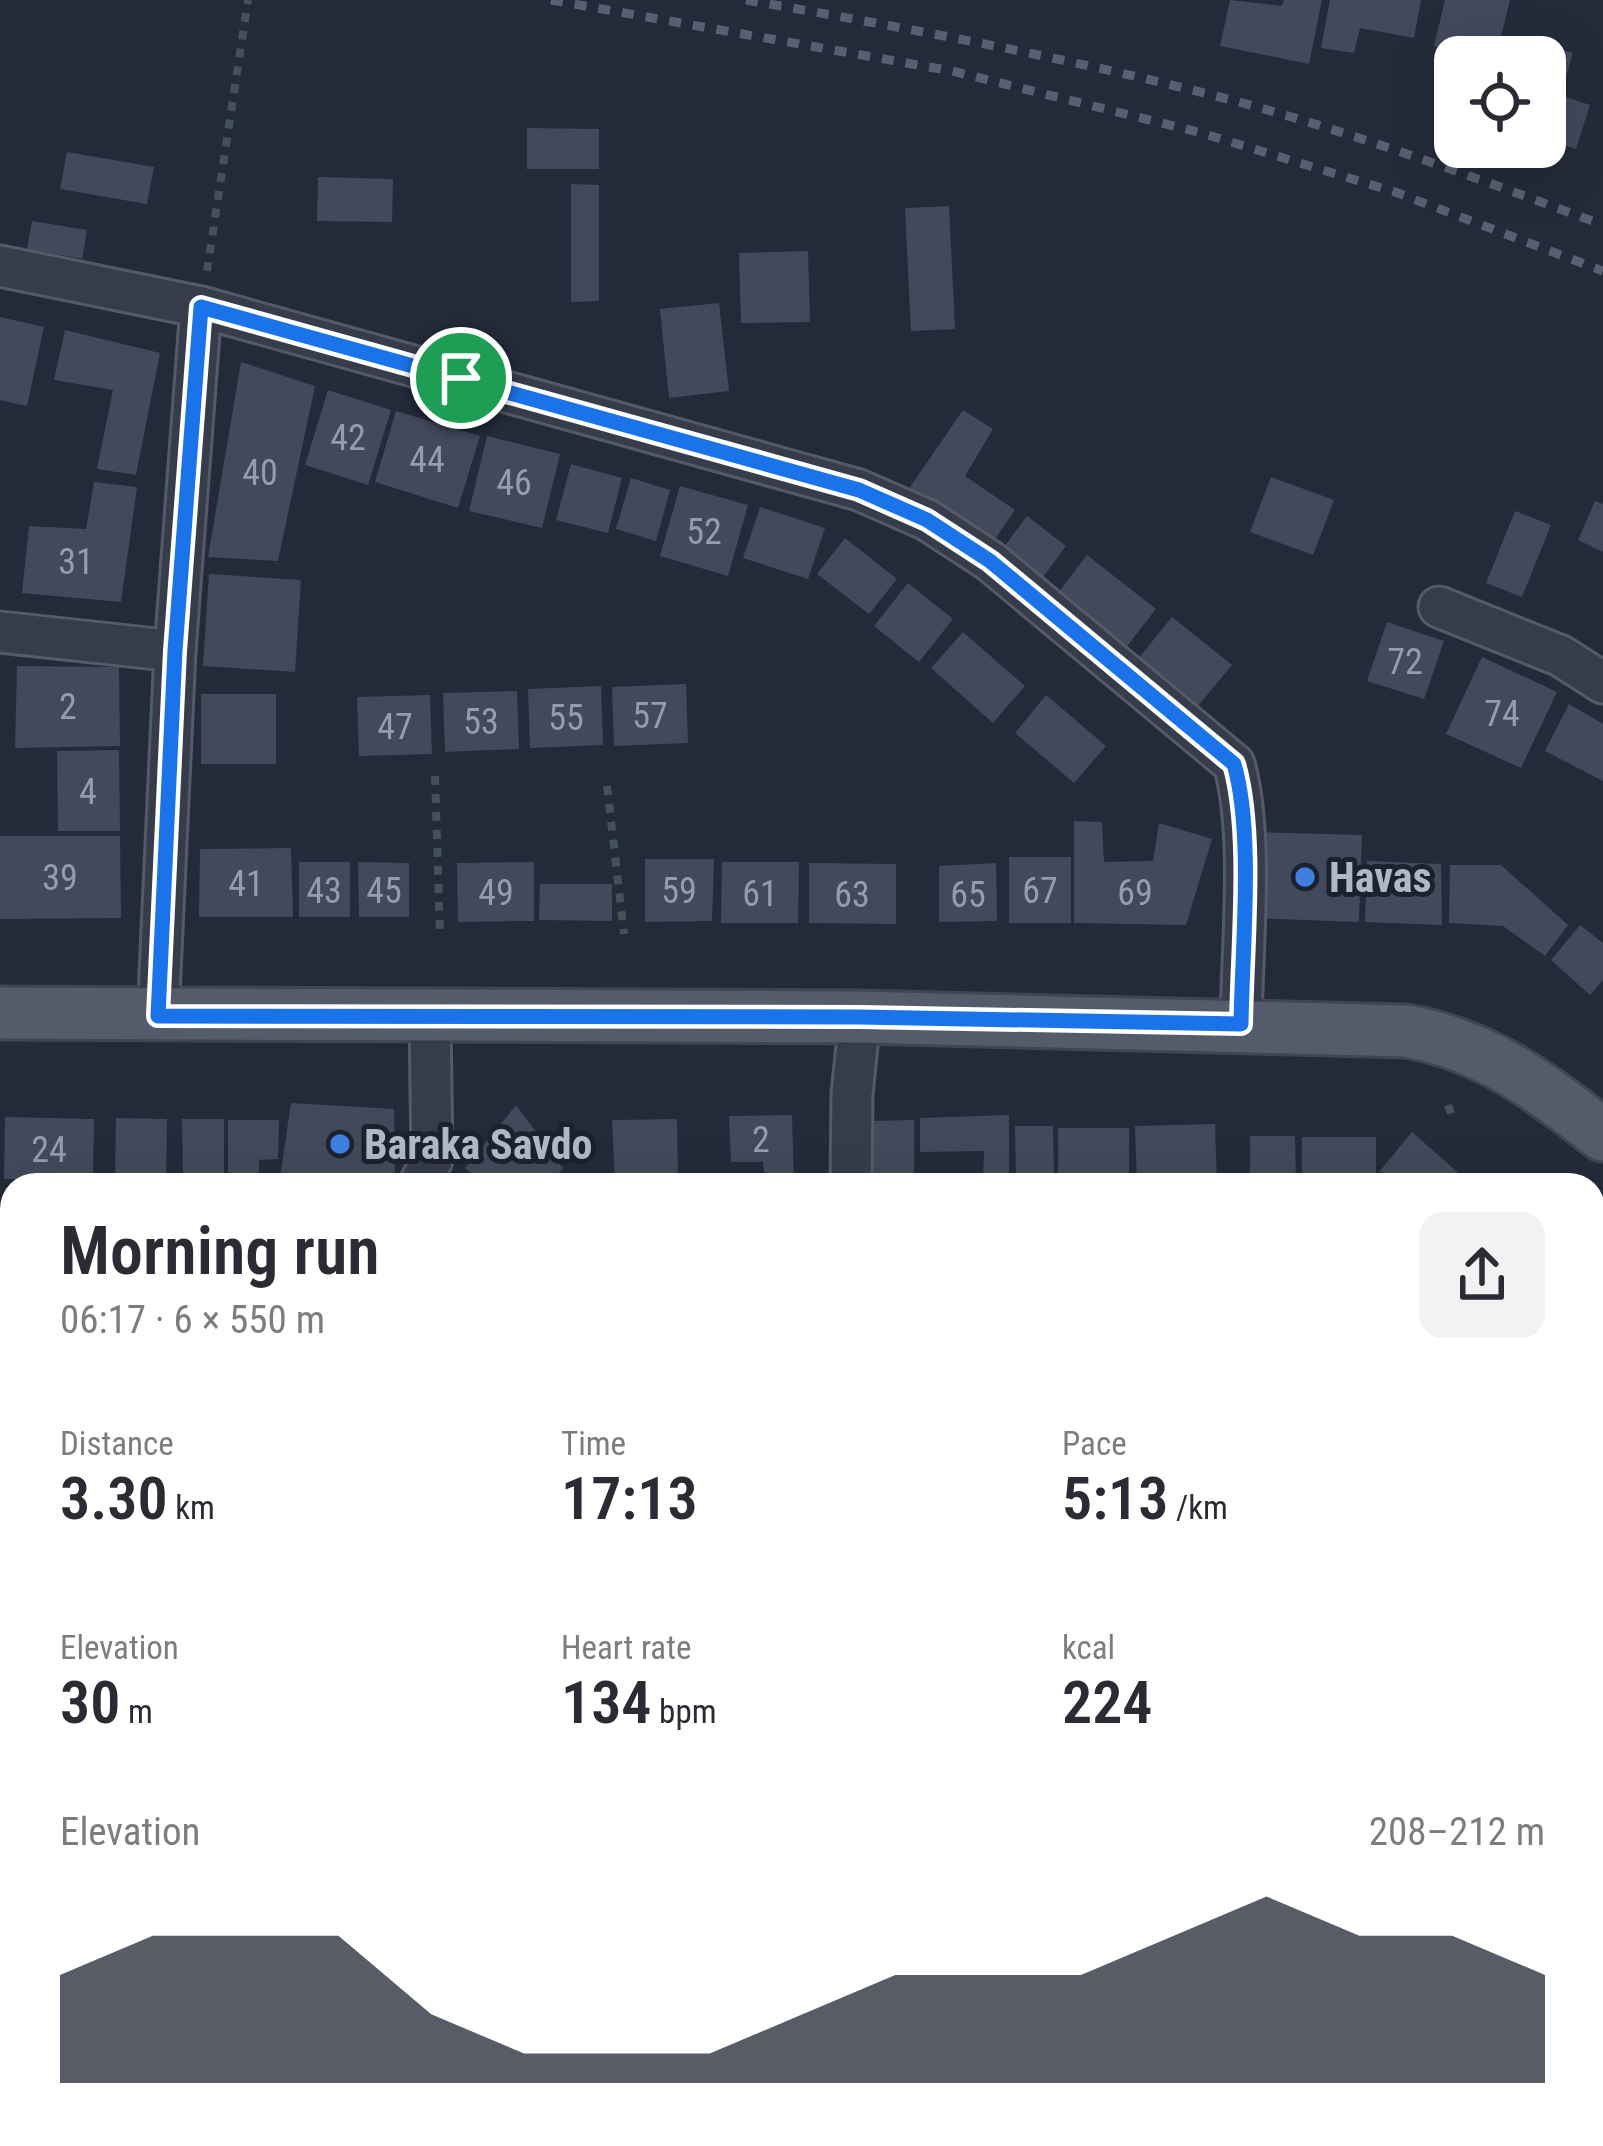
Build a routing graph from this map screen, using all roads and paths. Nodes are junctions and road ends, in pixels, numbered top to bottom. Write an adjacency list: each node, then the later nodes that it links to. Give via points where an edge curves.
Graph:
1 (248, 0): 3 (path)
2 (0, 266): 3 (street)
3 (201, 307): 6 (street); 16 (street, via 859,490 927,520 990,561 1234,764 1244,836)
4 (1439, 607): 7 (street, via 1561,656)
5 (0, 632): 6 (street)
6 (175, 651): 13 (street)
7 (1603, 683)
8 (435, 776): 11 (path)
9 (607, 786): 10 (path)
10 (625, 934)
11 (440, 935)
12 (0, 1013): 13 (main road)
13 (158, 1016): 14 (main road)
14 (430, 1017): 15 (main road); 20 (street, via 434,1100)
15 (860, 1017): 16 (main road); 21 (street)
16 (1241, 1024): 19 (main road, via 1406,1031 1456,1042 1516,1071)
17 (1448, 1105): 18 (path)
18 (1454, 1122)
19 (1603, 1135)
20 (425, 1173)
21 (851, 1173)

